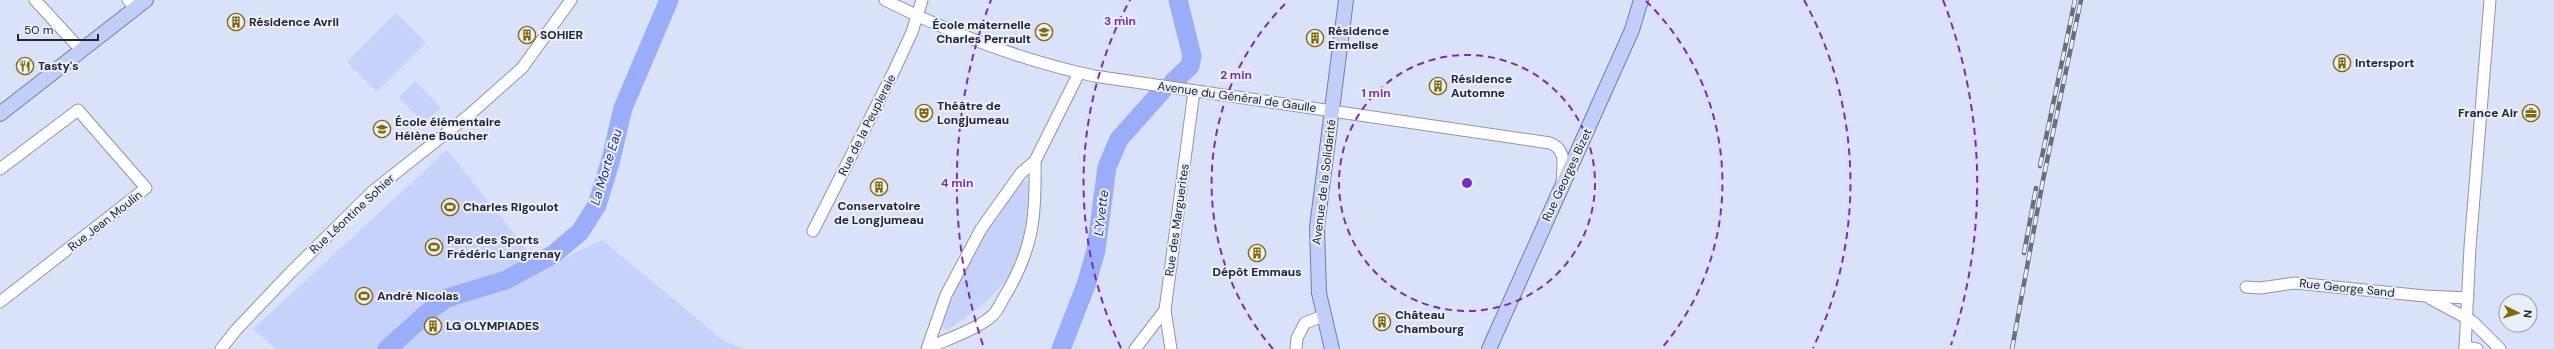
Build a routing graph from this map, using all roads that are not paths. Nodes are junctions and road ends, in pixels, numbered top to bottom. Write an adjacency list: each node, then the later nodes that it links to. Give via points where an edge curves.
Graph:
1 (35, 0): 10 (street)
2 (570, 0): 28 (street, Rue Léontine Sohier, via 522,68 373,191 280,284)
3 (885, 0): 9 (street, Avenue du Général de Gaulle)
4 (922, 0): 9 (street, Rue de la Peupleraie)
5 (1346, 0): 13 (main road, Avenue de la Solidarité)
6 (1641, 0): 17 (main road, Rue Georges Bizet, via 1632,30)
7 (2490, 0): 21 (street)
8 (137, 3): 10 (main road)
9 (917, 16): 11 (street, Avenue du Général de Gaulle, via 1001,51); 18 (street, Rue de la Peupleraie, via 890,78)
10 (81, 50): 14 (main road)
11 (1079, 73): 12 (street, Avenue du Général de Gaulle); 15 (street)
12 (1194, 91): 13 (street, Avenue du Général de Gaulle); 23 (street, Rue des Marguerites)
13 (1332, 110): 17 (street, Avenue du Général de Gaulle, via 1556,145 1563,155); 24 (main road, Avenue de la Solidarité, via 1317,227 1317,273)
14 (0, 114)
15 (1035, 161): 26 (street, via 1021,173 981,229 946,295); 26 (street, via 1036,209 1030,239 1016,277 994,314 962,333)
16 (0, 169): 22 (street, Rue Jean Moulin, via 78,110 146,188)
17 (1562, 188): 33 (main road, Rue Georges Bizet)
18 (813, 231)
19 (2246, 287): 20 (street, Rue George Sand, via 2260,288 2295,283)
20 (2425, 296): 21 (street, Rue George Sand); 25 (street, Rue George Sand)
21 (2468, 298): 25 (street)
22 (0, 302)
23 (1165, 310): 29 (street); 30 (street, Rue des Marguerites)
24 (1323, 316): 31 (street, via 1305,323 1299,334); 32 (main road, Avenue de la Solidarité)
25 (2467, 318): 27 (street); 35 (street, Rue George Sand)
26 (927, 348)
27 (2465, 348): 34 (street)
28 (221, 349)
29 (1135, 349)
30 (1171, 349)
31 (1296, 349)
32 (1332, 349)
33 (1489, 349)
34 (2477, 349)
35 (2500, 349)

